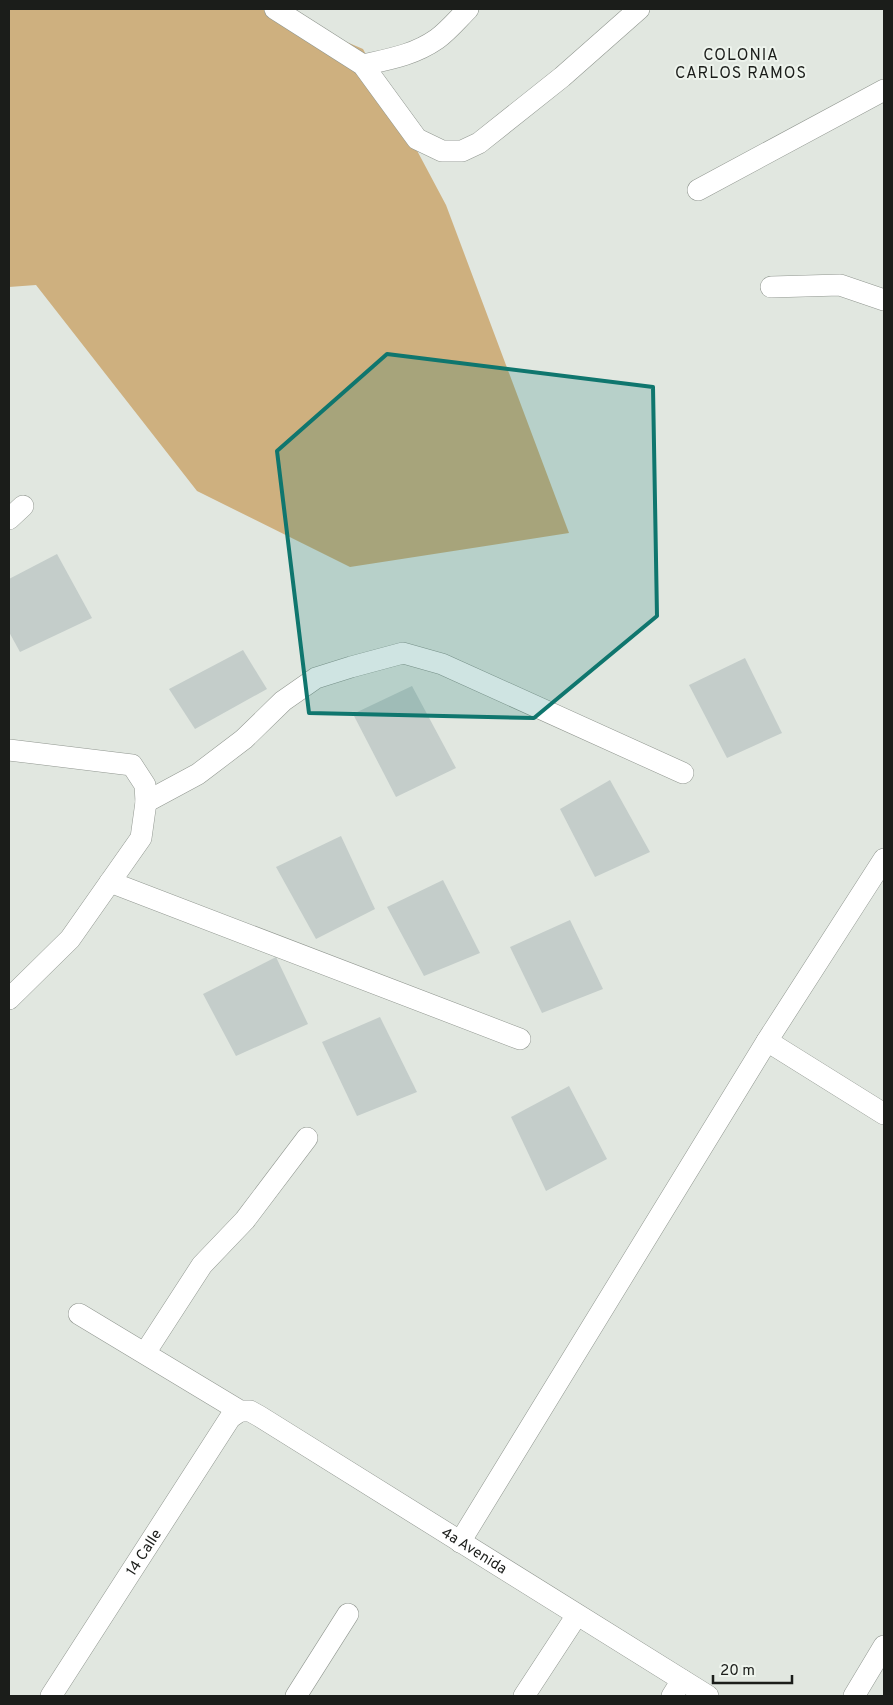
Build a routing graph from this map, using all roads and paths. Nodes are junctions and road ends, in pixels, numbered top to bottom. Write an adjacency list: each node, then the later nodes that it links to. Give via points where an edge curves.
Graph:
1 (275, 9): 4 (street)
2 (468, 9): 4 (street, via 439,38 418,51)
3 (639, 9): 4 (street, via 562,77 479,143 462,151 442,151 417,139)
4 (363, 65)
5 (884, 90): 6 (street)
6 (698, 190)
7 (771, 287): 8 (street, via 840,286)
8 (884, 300)
9 (9, 750): 11 (street, via 132,765 145,785)
10 (683, 773): 11 (street, via 442,664 403,653 316,678 283,701 244,739 198,774)
11 (146, 802): 13 (street, via 141,838)
12 (884, 859): 16 (street)
13 (110, 882): 14 (street, via 70,940); 15 (street)
14 (9, 999)
15 (520, 1039)
16 (767, 1041): 17 (street); 22 (street)
17 (884, 1114)
18 (307, 1138): 20 (street, via 245,1220 202,1265)
19 (79, 1314): 20 (street, 4a Avenida)
20 (145, 1353): 21 (street, 4a Avenida)
21 (240, 1410): 22 (street, 4a Avenida, via 250,1411); 27 (street, 14 Calle, via 230,1418)
22 (460, 1542): 24 (street, 4a Avenida)
23 (348, 1614): 28 (street)
24 (577, 1615): 26 (street, 4a Avenida); 29 (street)
25 (884, 1646): 31 (street)
26 (677, 1688): 30 (street, 4a Avenida)
27 (51, 1696)
28 (296, 1696)
29 (524, 1696)
30 (708, 1696)
31 (854, 1696)

